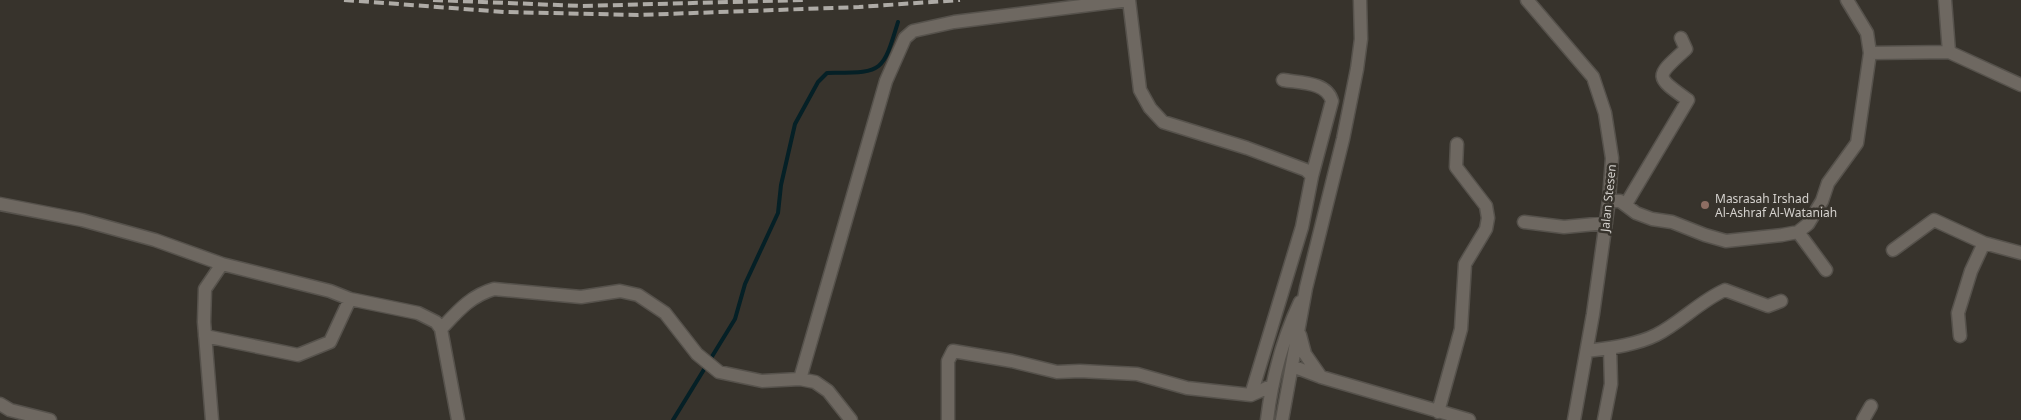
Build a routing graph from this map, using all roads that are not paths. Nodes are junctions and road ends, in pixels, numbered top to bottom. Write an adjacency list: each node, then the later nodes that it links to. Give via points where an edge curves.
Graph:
1 (1360, 0): 23 (street, via 1358,69)
2 (1527, 0): 12 (street, Jalan Stesen, via 1593,77 1605,113 1612,158)
3 (1846, 0): 7 (street, via 1867,33)
4 (1946, 0): 6 (street)
5 (1681, 38): 14 (street, via 1686,49 1662,70 1661,76 1665,84 1688,100)
6 (1949, 52): 7 (street); 9 (street)
7 (1870, 54): 17 (street, via 1857,143 1828,183 1808,224)
8 (1283, 80): 11 (street, via 1325,88 1330,94 1332,101)
9 (2021, 85)
10 (1457, 144): 40 (street, via 1456,167 1486,206 1488,218 1486,229 1465,264 1461,329)
11 (1312, 176): 34 (street, via 1306,170 1247,148 1163,122 1140,90 1129,0 913,30 905,38 886,81); 37 (street, via 1302,227)
12 (1609, 200): 14 (street); 16 (street, Jalan Stesen)
13 (0, 204): 21 (street, via 82,220)
14 (1626, 204): 17 (street, via 1636,213 1652,219 1672,222 1726,241)
15 (1524, 222): 16 (street, via 1564,226)
16 (1606, 223): 31 (street, Jalan Stesen)
17 (1798, 232): 22 (street)
18 (1984, 243): 19 (street, via 1934,220); 20 (street); 29 (street, via 1958,313)
19 (1893, 250)
20 (2021, 253)
21 (222, 264): 24 (street); 28 (street, via 205,289)
22 (1826, 270)
23 (1306, 288): 27 (street); 35 (street, via 1287,329)
24 (350, 299): 26 (street, via 418,313 436,322); 28 (street, via 330,342 298,354)
25 (1781, 301): 30 (street, via 1768,306 1725,290 1655,336)
26 (441, 329): 34 (street, via 468,301 494,289 581,297 620,291 638,295 665,313 697,354 719,372 762,381); 44 (street)
27 (1299, 332): 32 (street); 33 (street, via 1305,354)
28 (205, 336): 43 (street)
29 (1960, 336)
30 (1610, 348): 31 (street); 50 (street, via 1612,384)
31 (1587, 351): 49 (street, Jalan Stesen)
32 (1292, 366): 33 (street); 35 (street); 36 (street)
33 (1321, 377): 36 (street, via 1300,380); 40 (street)
34 (800, 379): 45 (street, via 815,382 828,391)
35 (1272, 382): 37 (street); 41 (street)
36 (1287, 393): 47 (street)
37 (1251, 395): 41 (street); 46 (street, via 1187,388 1137,374 1048,371 953,351 948,361)
38 (0, 404): 42 (street, via 10,410)
39 (1871, 406): 51 (street)
40 (1438, 412): 48 (street)
41 (1267, 414)
42 (50, 420)
43 (212, 420)
44 (458, 420)
45 (851, 420)
46 (948, 420)
47 (1282, 420)
48 (1470, 420)
49 (1574, 420)
50 (1604, 420)
51 (1863, 420)

